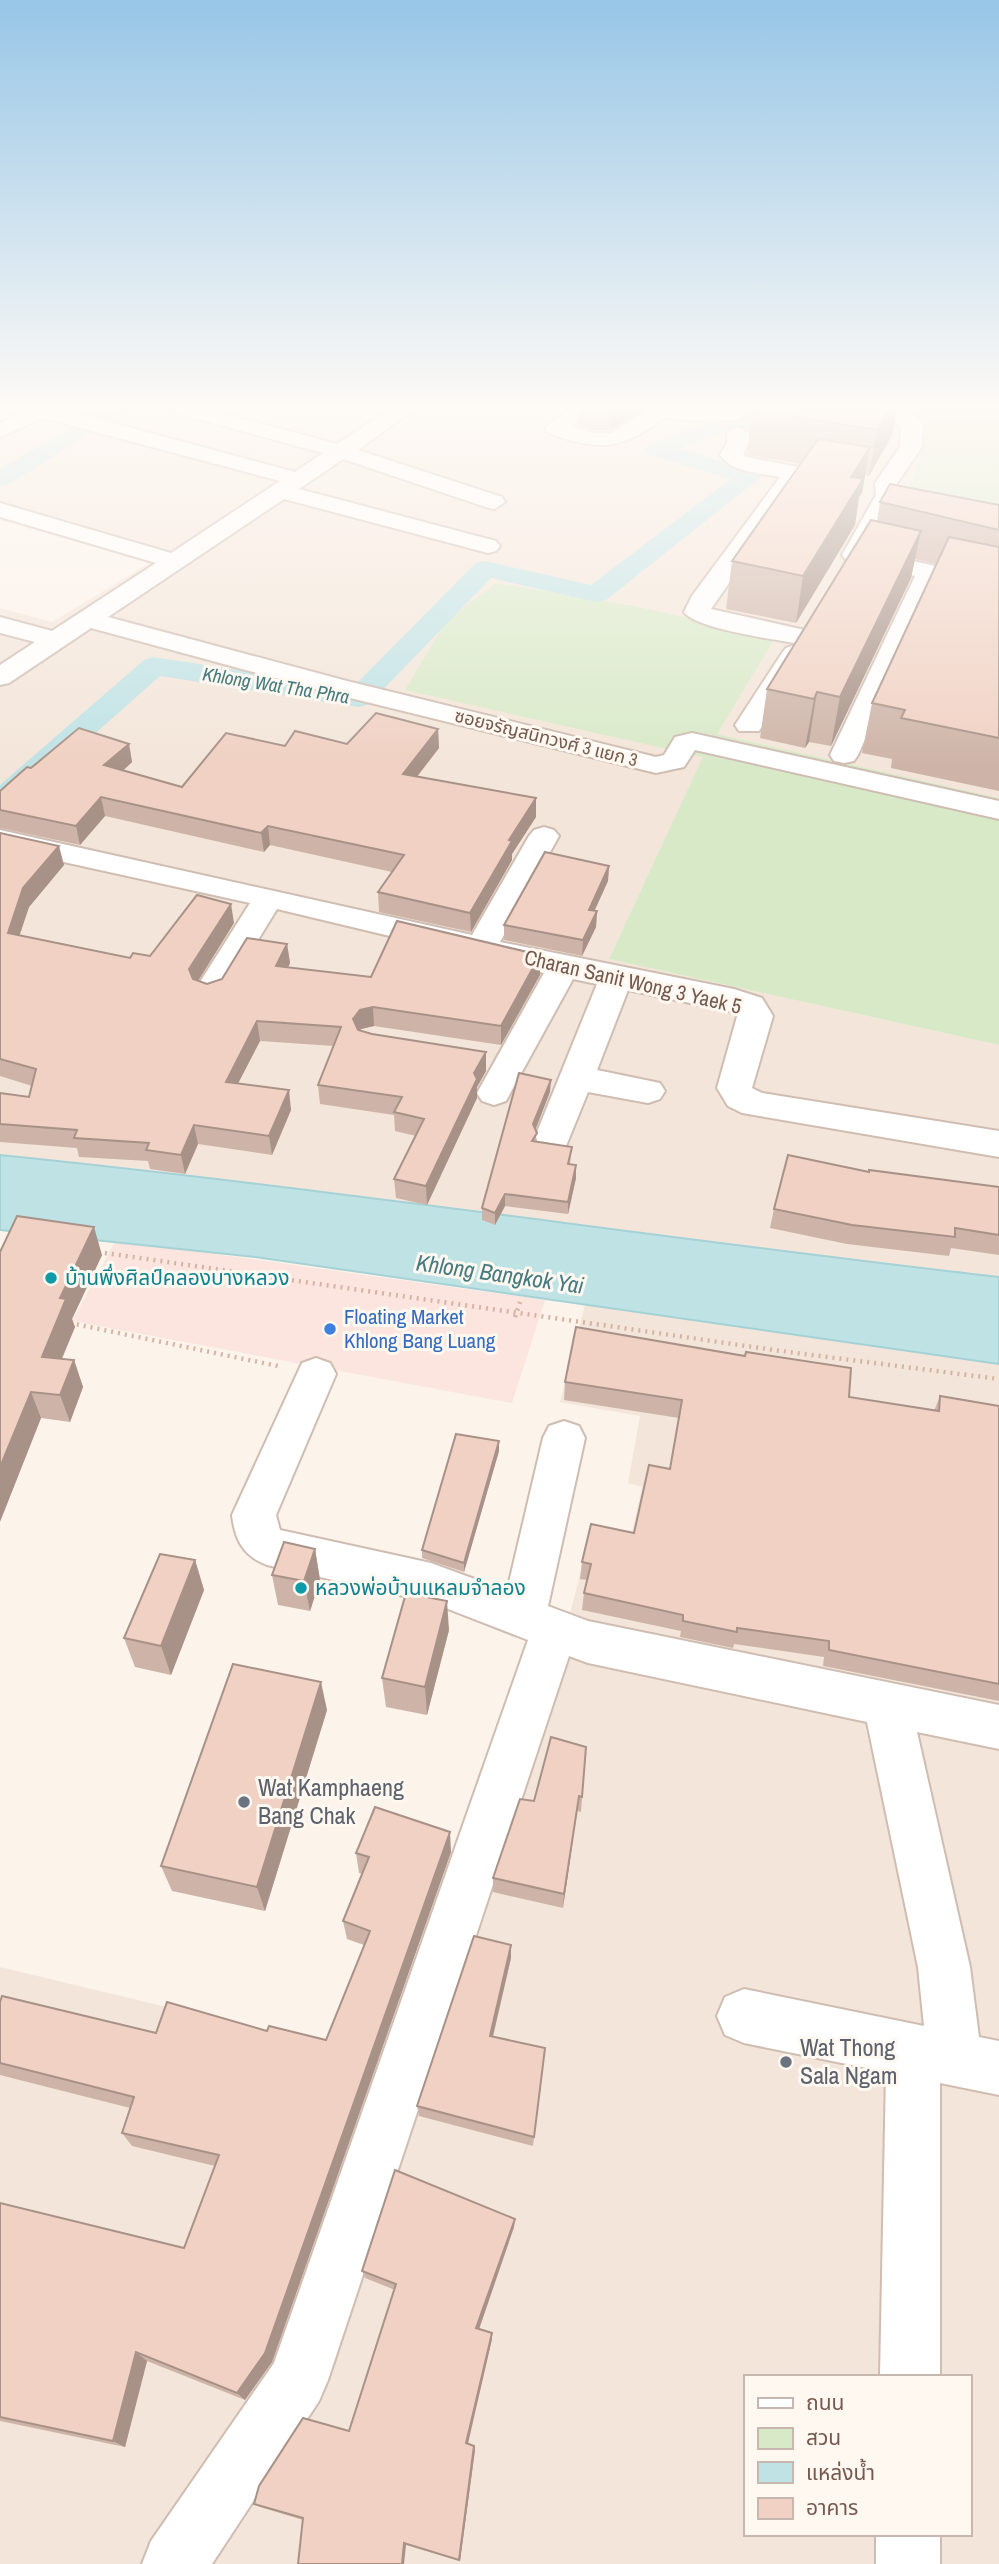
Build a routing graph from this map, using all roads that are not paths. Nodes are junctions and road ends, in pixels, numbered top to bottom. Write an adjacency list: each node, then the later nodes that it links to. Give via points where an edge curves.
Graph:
1 (60, 528): 10 (street)
2 (226, 528): 10 (street)
3 (400, 528): 9 (street, via 385,540)
4 (417, 528): 7 (street)
5 (754, 528): 17 (street, via 697,612)
6 (869, 528): 8 (street)
7 (488, 547)
8 (853, 555): 11 (street); 12 (street)
9 (450, 557)
10 (174, 561): 15 (street)
11 (928, 573): 13 (street); 21 (street)
12 (840, 578)
13 (999, 587)
14 (819, 613): 17 (street)
15 (87, 619): 18 (street); 22 (street, ซอยจรัญสนิทวงศ์ 3 แยก 3, via 656,765 674,761 685,743 692,741)
16 (0, 625): 18 (street)
17 (805, 637): 20 (street)
18 (56, 640): 19 (street)
19 (0, 677)
20 (749, 724)
21 (844, 755)
22 (999, 810)
23 (544, 836): 26 (street)
24 (0, 839): 25 (street, Charan Sanit Wong 3 Yaek 5)
25 (268, 899): 26 (street, Charan Sanit Wong 3 Yaek 5); 29 (street)
26 (481, 948): 27 (street, Charan Sanit Wong 3 Yaek 5)
27 (563, 967): 28 (street, Charan Sanit Wong 3 Yaek 5); 32 (street, via 498,1059)
28 (616, 978): 30 (street); 34 (street, Charan Sanit Wong 3 Yaek 5, via 750,1006 756,1016 734,1088 754,1104)
29 (211, 990)
30 (576, 1078): 31 (street); 33 (street)
31 (648, 1091)
32 (495, 1093)
33 (554, 1137)
34 (999, 1144)
35 (316, 1374): 37 (street, via 254,1515 256,1533 267,1546 431,1583)
36 (564, 1438): 37 (street)
37 (539, 1623): 38 (street, via 588,1642); 44 (street, via 298,2380)
38 (887, 1703): 39 (street); 41 (street, via 944,1967)
39 (999, 1727)
40 (744, 2017): 41 (street)
41 (955, 2058): 42 (street)
42 (910, 2375)
43 (908, 2536): 45 (street)
44 (174, 2564)
45 (908, 2564)

